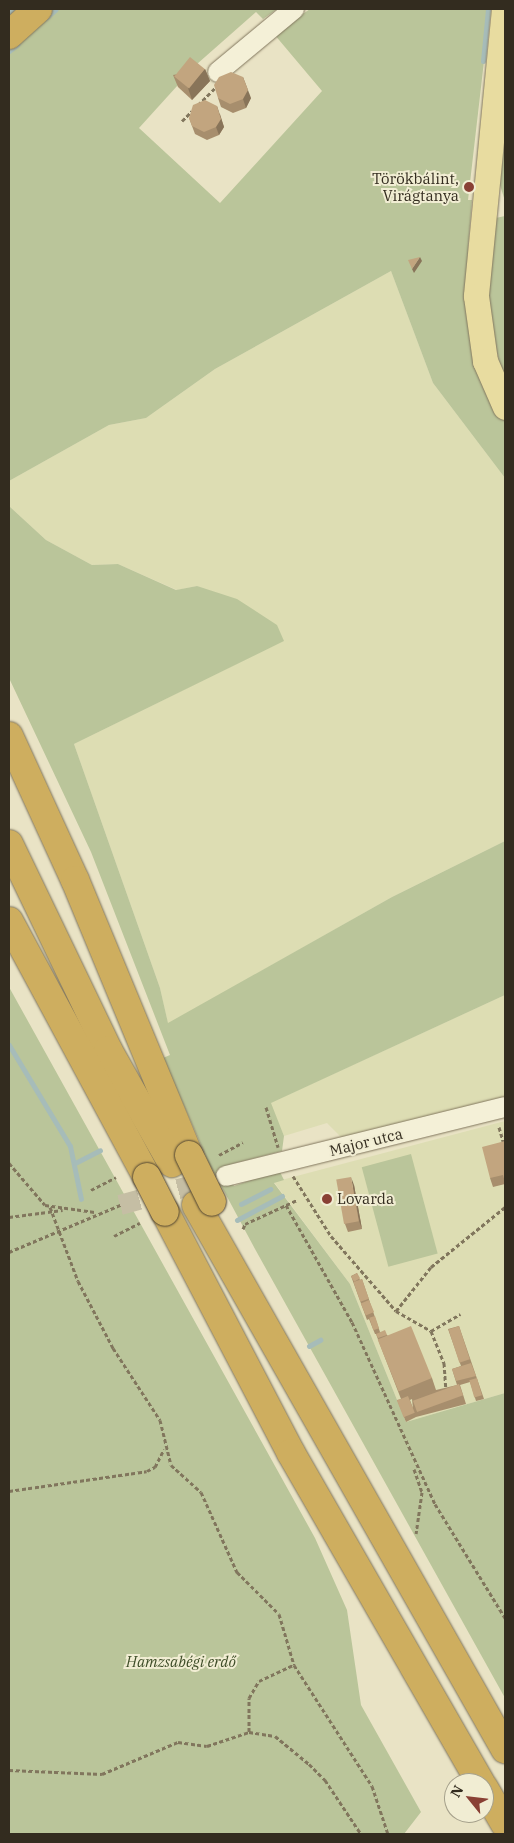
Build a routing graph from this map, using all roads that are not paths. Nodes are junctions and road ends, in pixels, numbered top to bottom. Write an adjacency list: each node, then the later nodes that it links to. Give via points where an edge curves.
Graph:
1 (38, 9): 4 (highway)
2 (294, 9): 5 (street)
3 (504, 9): 6 (main road, via 476,296 485,361)
4 (9, 35)
5 (222, 68)
6 (505, 407)
7 (9, 736): 13 (highway, via 75,880)
8 (9, 844): 13 (highway, via 108,1050)
9 (9, 921): 12 (highway)
10 (9, 960): 12 (highway, via 80,1088)
11 (505, 1107): 14 (street, Major utca, via 362,1145 280,1160)
12 (132, 1149): 16 (highway, bridge, via 290,1453)
13 (180, 1159): 15 (highway, via 272,1333)
14 (226, 1176)
15 (505, 1749)
16 (475, 1773)
17 (494, 1805): 18 (highway)
18 (505, 1824)

